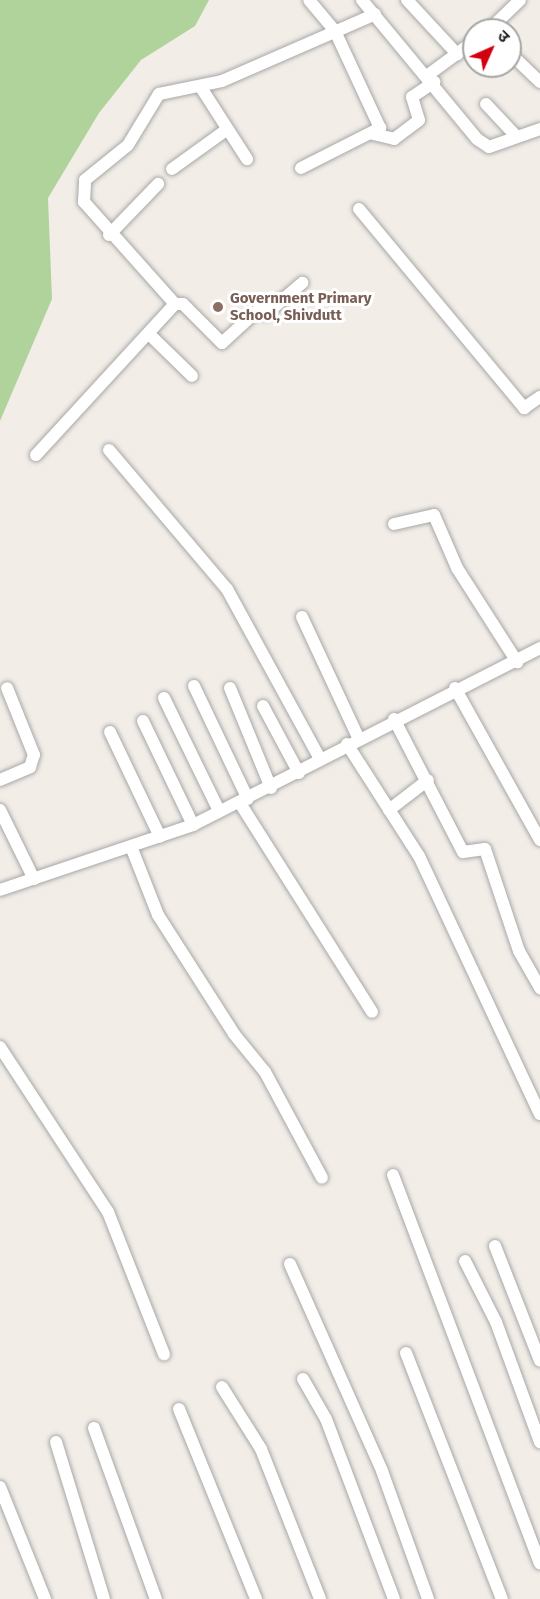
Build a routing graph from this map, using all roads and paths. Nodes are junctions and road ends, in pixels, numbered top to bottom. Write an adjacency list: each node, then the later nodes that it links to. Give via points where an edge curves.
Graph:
1 (309, 0): 7 (street)
2 (362, 0): 5 (street)
3 (407, 0): 9 (street)
4 (520, 0): 6 (street)
5 (375, 14): 7 (street); 11 (street)
6 (501, 18)
7 (335, 31): 13 (street); 17 (street, via 377,114 380,128)
8 (462, 50): 9 (street)
9 (457, 54): 11 (street)
10 (522, 65): 12 (street)
11 (431, 78): 17 (street, via 412,97 418,120 394,139); 18 (street, via 483,143 489,147)
12 (540, 82)
13 (200, 86): 16 (street); 24 (street, via 152,99 128,146 85,180 80,195)
14 (486, 104): 18 (street)
15 (540, 129): 18 (street)
16 (226, 130): 19 (street); 21 (street)
17 (373, 134): 20 (street)
18 (517, 137)
19 (247, 159)
20 (301, 168)
21 (172, 169)
22 (158, 184): 24 (street)
23 (359, 209): 29 (street, via 524,408)
24 (109, 235): 26 (street)
25 (302, 283): 26 (street, via 266,314 260,308 222,343 183,304)
26 (175, 304): 27 (street)
27 (149, 334): 28 (street); 31 (street)
28 (192, 376)
29 (540, 397)
30 (109, 450): 46 (street, via 227,589)
31 (36, 455)
32 (394, 524): 35 (street, via 434,515 457,568)
33 (302, 617): 45 (street)
34 (540, 648): 35 (street)
35 (517, 662): 39 (street)
36 (194, 686): 51 (street)
37 (6, 688): 48 (street, via 34,755 30,767)
38 (230, 688): 50 (street)
39 (455, 688): 42 (street); 57 (street)
40 (164, 698): 54 (street)
41 (262, 706): 47 (street)
42 (393, 719): 45 (street); 49 (street)
43 (143, 721): 55 (street)
44 (110, 732): 56 (street)
45 (352, 741): 46 (street); 53 (street)
46 (320, 759): 47 (street)
47 (299, 773): 50 (street)
48 (0, 780)
49 (428, 780): 53 (street); 61 (street, via 463,852 485,849 519,951)
50 (271, 788): 51 (street)
51 (244, 801): 54 (street); 62 (street)
52 (0, 810): 59 (street)
53 (389, 810): 64 (street, via 419,856)
54 (219, 811): 55 (street)
55 (193, 825): 56 (street)
56 (160, 837): 58 (street)
57 (540, 840)
58 (132, 849): 59 (street); 66 (street, via 158,915 234,1035 272,1082)
59 (34, 879): 60 (street)
60 (0, 890)
61 (540, 988)
62 (372, 1012)
63 (0, 1047): 71 (street, via 108,1212)
64 (540, 1114)
65 (393, 1175): 80 (street)
66 (322, 1178)
67 (495, 1246): 72 (street)
68 (465, 1261): 78 (street, via 496,1322)
69 (290, 1264): 87 (street, via 382,1471)
70 (406, 1353): 88 (street)
71 (164, 1354)
72 (540, 1361)
73 (303, 1379): 86 (street, via 326,1419)
74 (222, 1387): 85 (street, via 261,1449)
75 (179, 1409): 84 (street)
76 (94, 1428): 83 (street)
77 (57, 1442): 82 (street)
78 (540, 1442)
79 (0, 1486): 81 (street)
80 (540, 1563)
81 (45, 1599)
82 (104, 1599)
83 (156, 1599)
84 (256, 1599)
85 (320, 1599)
86 (394, 1599)
87 (428, 1599)
88 (502, 1599)

